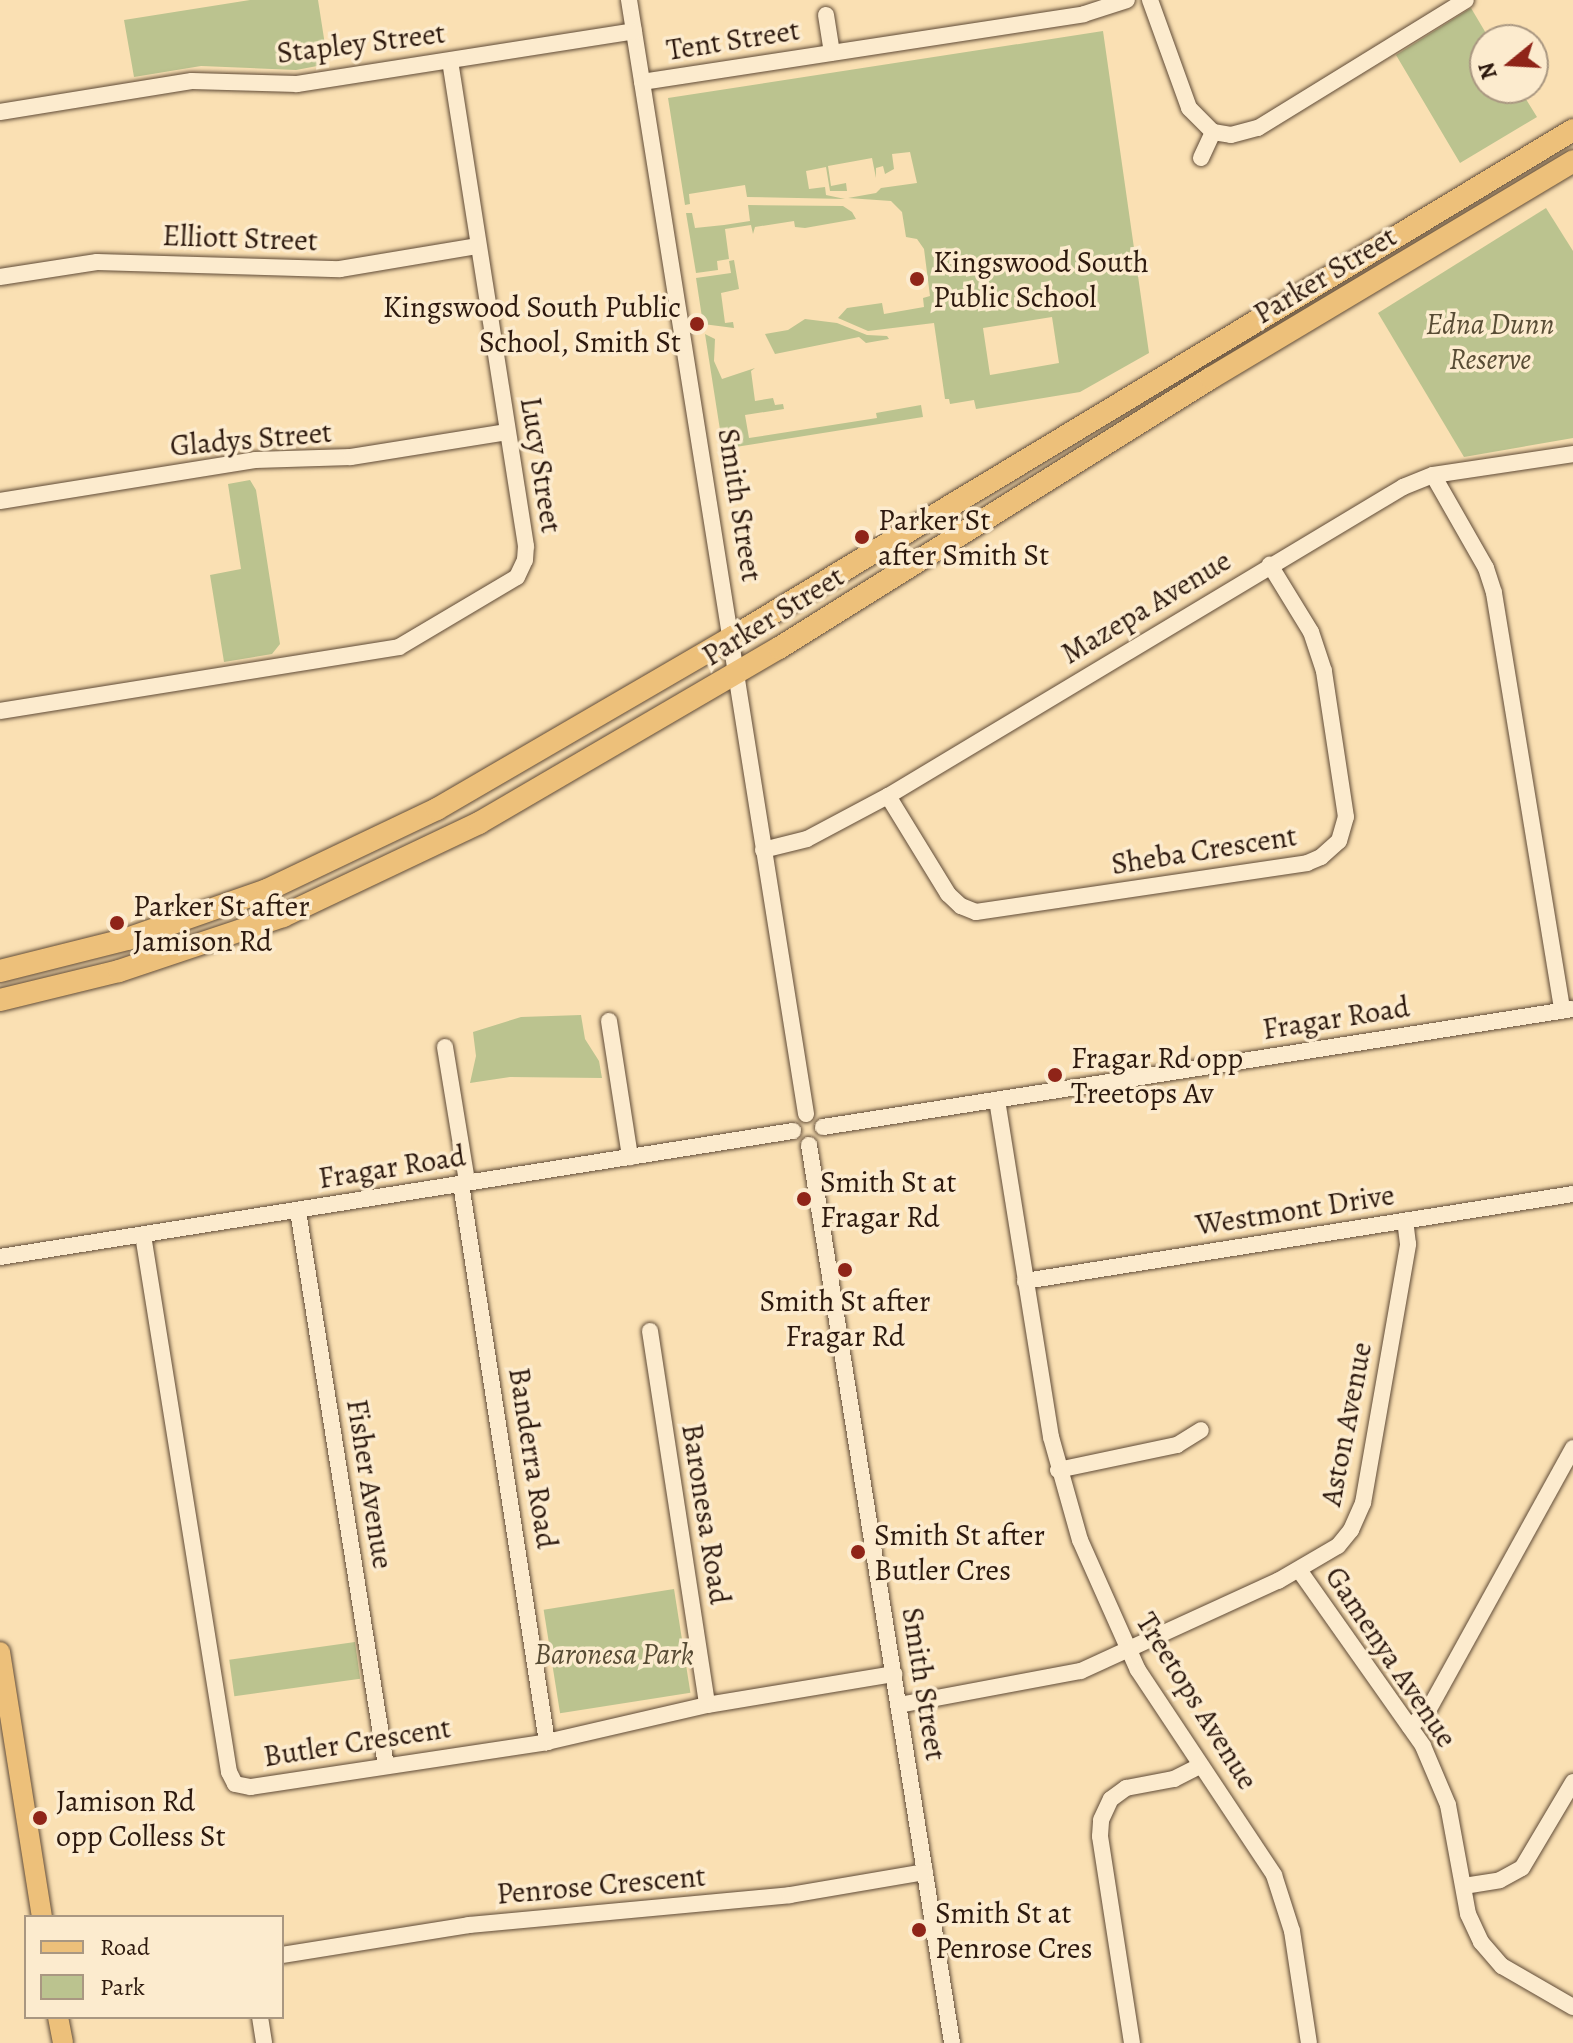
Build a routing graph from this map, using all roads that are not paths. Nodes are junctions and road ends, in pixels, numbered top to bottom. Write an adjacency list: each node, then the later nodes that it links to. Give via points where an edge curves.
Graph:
1 (629, 0): 6 (street, Smith Street)
2 (1127, 0): 7 (street, Tent Street, via 1084,14)
3 (1150, 0): 12 (street, via 1189,108)
4 (1466, 0): 12 (street, via 1258,128 1239,135)
5 (826, 15): 7 (street, Tent Street)
6 (634, 31): 8 (street, Stapley Street); 9 (street, Smith Street)
7 (832, 53): 9 (street, Tent Street)
8 (450, 61): 10 (street, Stapley Street, via 297,84 192,81); 15 (street, Lucy Street)
9 (642, 82): 22 (street, Smith Street)
10 (0, 112)
11 (1573, 130): 22 (highway, Parker Street)
12 (1213, 132): 13 (street)
13 (1201, 158)
14 (1573, 161): 23 (highway, Parker Street)
15 (478, 246): 16 (street, Elliott Street, via 340,269 97,262); 17 (street, Lucy Street)
16 (0, 277)
17 (507, 432): 20 (street, Gladys Street, via 351,457 255,460); 24 (street, Lucy Street, via 526,546 523,567 510,584 418,638 389,649)
18 (1573, 454): 19 (street, Mazepa Avenue)
19 (1433, 475): 21 (street, Mazepa Avenue, via 1380,498); 29 (street, via 1486,568 1494,593)
20 (0, 501)
21 (1270, 565): 25 (street, Mazepa Avenue); 25 (street, Sheba Crescent, via 1311,632 1324,671 1346,817 1339,841 1321,857 976,912 948,894)
22 (733, 637): 23 (street, Smith Street); 27 (highway, Parker Street, via 437,809 267,890 127,939)
23 (736, 673): 26 (street, Smith Street); 28 (highway, Parker Street, via 516,803 348,888 195,948)
24 (0, 711)
25 (888, 796): 26 (street, Mazepa Avenue, via 807,839)
26 (763, 850): 33 (street, Smith Street)
27 (0, 971)
28 (0, 1000)
29 (1567, 1010): 32 (street, Fragar Road)
30 (609, 1021): 37 (street)
31 (445, 1047): 38 (street, Banderra Road)
32 (997, 1100): 34 (street, Fragar Road); 44 (street, Treetops Avenue)
33 (806, 1114): 34 (street); 35 (street)
34 (823, 1127): 36 (street, via 818,1141)
35 (793, 1131): 36 (street, via 800,1143); 37 (street, Fragar Road)
36 (809, 1145): 52 (street, Smith Street)
37 (630, 1157): 38 (street, Fragar Road)
38 (464, 1183): 40 (street, Fragar Road); 57 (street, Banderra Road)
39 (1573, 1194): 41 (street, Westmont Drive)
40 (298, 1211): 42 (street, Fragar Road); 58 (street, Fisher Avenue)
41 (1405, 1221): 44 (street, Westmont Drive); 49 (street, Aston Avenue, via 1408,1244 1360,1512 1338,1546)
42 (143, 1235): 43 (street, Fragar Road); 58 (street, Butler Crescent, via 230,1776 235,1784 251,1787)
43 (0, 1257)
44 (1025, 1281): 48 (street, Treetops Avenue)
45 (650, 1331): 53 (street, Baronesa Road)
46 (1201, 1430): 48 (street, via 1177,1445)
47 (1573, 1448): 56 (street, via 1429,1709)
48 (1058, 1470): 50 (street, Treetops Avenue, via 1087,1560)
49 (1299, 1570): 50 (street, Aston Avenue); 56 (street, Gamenya Avenue)
50 (1129, 1650): 54 (street, Aston Avenue, via 1070,1674); 59 (street, Treetops Avenue)
51 (0, 1652): 55 (main road)
52 (894, 1674): 53 (street, Butler Crescent); 54 (street, Smith Street)
53 (707, 1705): 57 (street, Butler Crescent)
54 (899, 1705): 61 (street, Smith Street)
55 (5, 1715): 63 (main road)
56 (1410, 1727): 62 (street, Gamenya Avenue, via 1443,1788)
57 (547, 1742): 58 (street, Butler Crescent)
58 (386, 1766)
59 (1200, 1766): 71 (street, via 1174,1779 1126,1788 1111,1799 1101,1820); 72 (street, Treetops Avenue, via 1258,1846 1282,1893)
60 (1573, 1782): 62 (street, via 1522,1868 1500,1880)
61 (925, 1872): 64 (street, Penrose Crescent, via 790,1895 469,1925); 70 (street, Smith Street)
62 (1464, 1886): 65 (street, Gamenya Avenue, via 1471,1924 1494,1959)
63 (42, 1915)
64 (284, 1955)
65 (1573, 2007)
66 (58, 2019): 68 (main road)
67 (260, 2019): 69 (street)
68 (63, 2043)
69 (264, 2043)
70 (952, 2043)
71 (1132, 2043)
72 (1309, 2043)

